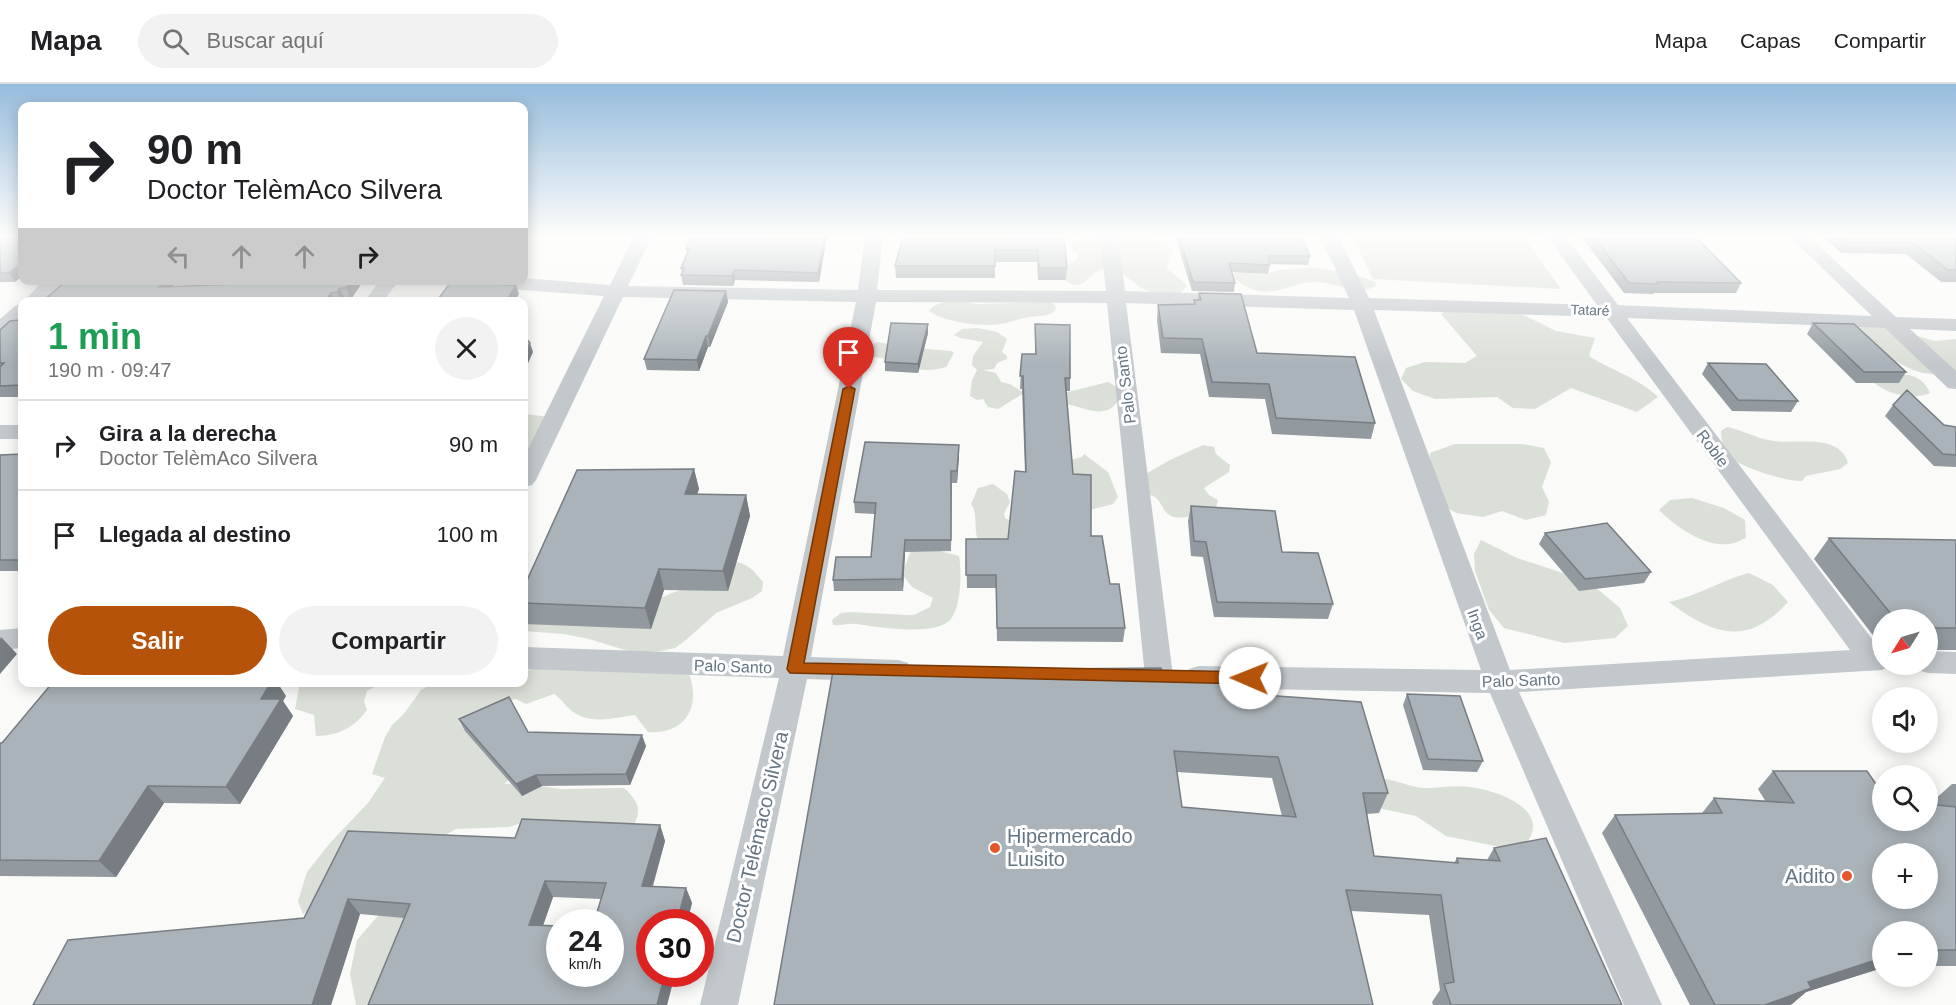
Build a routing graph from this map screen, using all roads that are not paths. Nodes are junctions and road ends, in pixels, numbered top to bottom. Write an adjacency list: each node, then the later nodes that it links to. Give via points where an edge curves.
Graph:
1 (622, 279): 10 (street)
2 (869, 279): 11 (street, Doctor Telémaco Silvera)
3 (1113, 279): 14 (street, Palo Santo)
4 (1350, 279): 15 (street, Inga)
5 (1587, 279): 16 (street, Roble)
6 (1845, 279): 18 (street)
7 (528, 284): 10 (street, Tataré)
8 (51, 285): 12 (street)
9 (386, 285): 13 (street)
10 (616, 291): 11 (street, Tataré); 23 (street)
11 (867, 296): 14 (street, Tataré); 34 (street, Doctor Telémaco Silvera)
12 (38, 297)
13 (377, 297)
14 (1115, 297): 15 (street, Tataré); 36 (street, Palo Santo, via 1147,676)
15 (1362, 304): 16 (street, Tataré); 36 (street, Inga)
16 (1610, 311): 18 (street, Tataré); 29 (street, Roble)
17 (18, 314): 20 (street)
18 (1893, 323): 19 (street, Tataré); 21 (street)
19 (1956, 325)
20 (0, 330)
21 (1956, 382)
22 (528, 430): 23 (street)
23 (548, 430): 26 (street)
24 (0, 432): 25 (street)
25 (18, 432)
26 (528, 472)
27 (18, 638): 28 (street)
28 (0, 639)
29 (1872, 652)
30 (528, 658): 34 (street, Palo Santo)
31 (1872, 659): 36 (street, Palo Santo)
32 (1938, 662): 33 (street)
33 (1956, 663)
34 (795, 669): 35 (street, Palo Santo); 37 (street, Doctor Telémaco Silvera)
35 (924, 672)
36 (1500, 682): 38 (street, Inga)
37 (719, 1005)
38 (1643, 1005)

